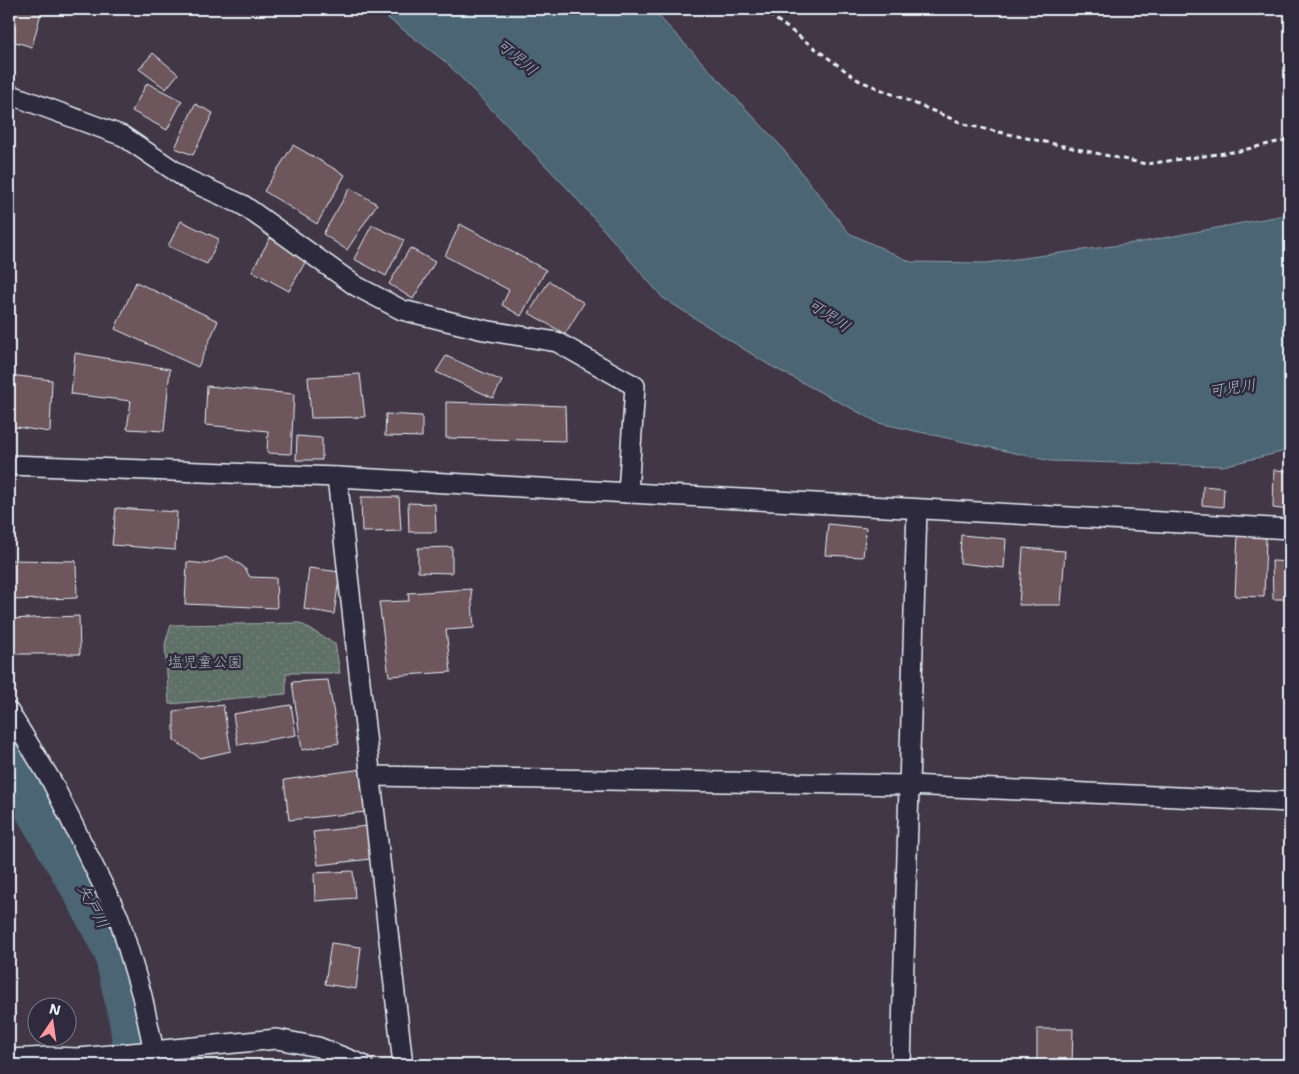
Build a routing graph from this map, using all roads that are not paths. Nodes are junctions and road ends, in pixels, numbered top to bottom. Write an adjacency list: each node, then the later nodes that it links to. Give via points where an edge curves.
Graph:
1 (9, 94): 4 (street, via 123,136 188,180 243,205 356,286 402,310 484,330 557,342 635,386)
2 (9, 465): 3 (street)
3 (337, 477): 4 (street); 8 (street)
4 (628, 493): 5 (street)
5 (917, 509): 6 (street); 9 (street)
6 (1290, 529)
7 (9, 712): 11 (street, via 52,782 119,918 142,996)
8 (372, 776): 9 (street); 15 (street)
9 (908, 785): 10 (street); 16 (street)
10 (1290, 802)
11 (154, 1058): 13 (street); 14 (street, via 277,1039 318,1047)
12 (9, 1059): 13 (street, via 49,1057)
13 (80, 1062)
14 (363, 1065)
15 (403, 1065)
16 (900, 1065)

